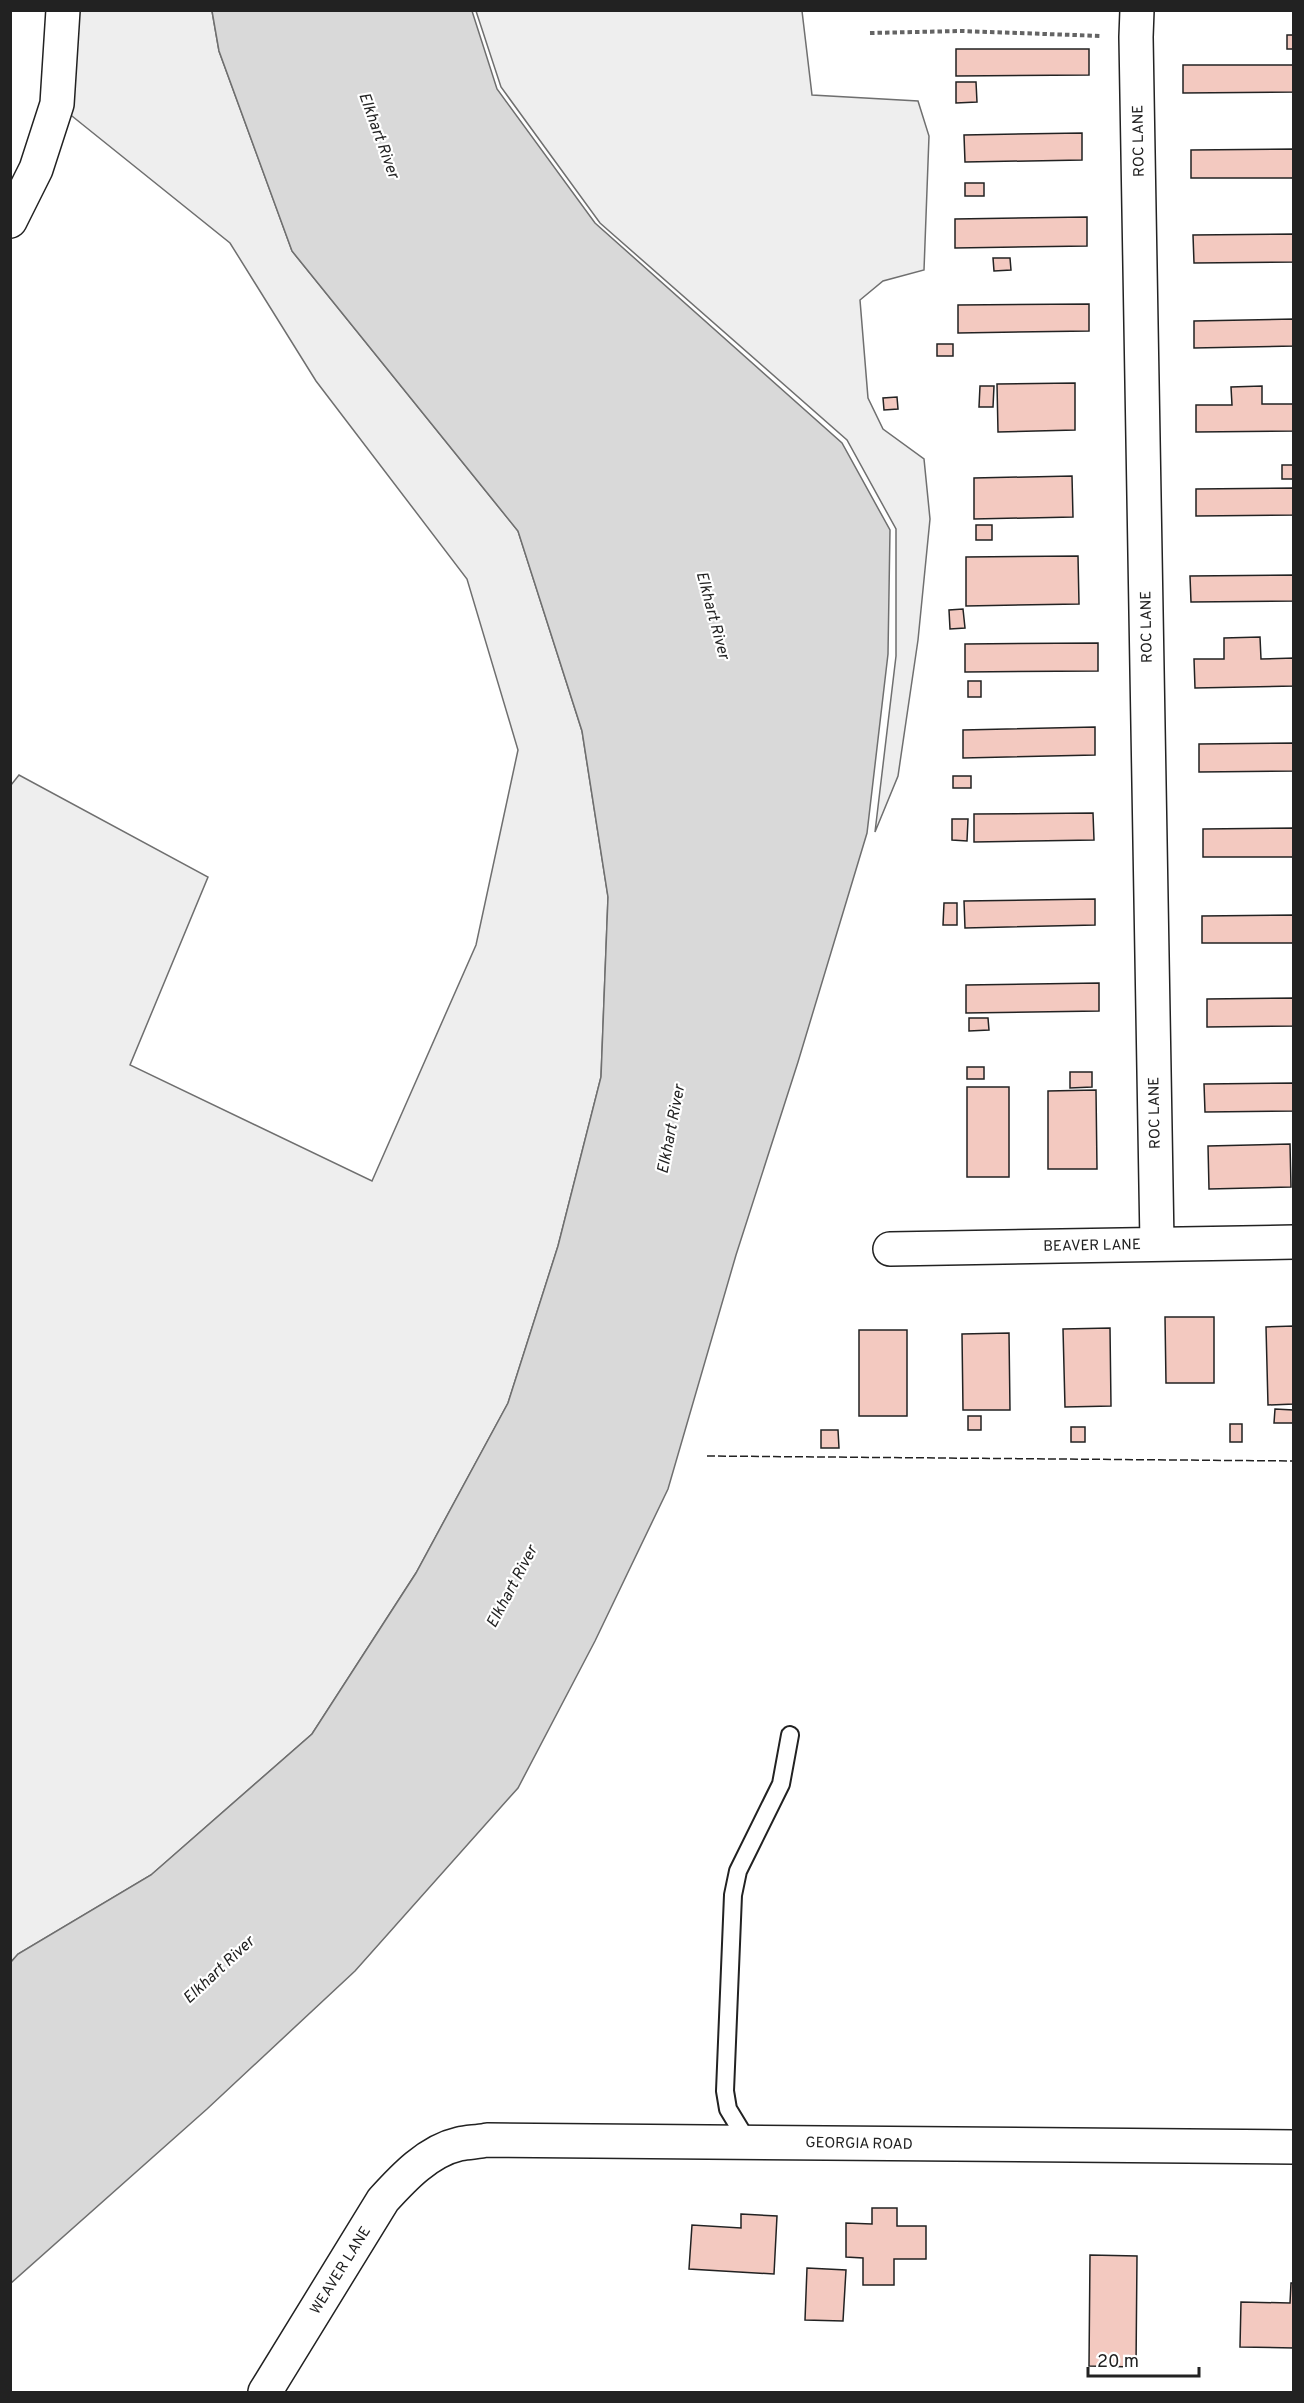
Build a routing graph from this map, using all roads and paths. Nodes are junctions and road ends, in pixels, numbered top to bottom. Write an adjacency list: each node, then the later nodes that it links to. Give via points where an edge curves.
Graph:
1 (63, 10): 4 (street, via 57,104 36,170)
2 (1136, 24): 3 (path); 6 (street, ROC LANE)
3 (870, 33)
4 (10, 221)
5 (1293, 1242): 6 (street, BEAVER LANE)
6 (1157, 1244): 7 (street, BEAVER LANE)
7 (890, 1249)
8 (790, 1735): 9 (lane, via 781,1784 738,1871 733,1895 725,2091 728,2109)
9 (748, 2142): 10 (street, GEORGIA ROAD); 11 (street, GEORGIA ROAD, via 487,2140 456,2144)
10 (1293, 2147)
11 (428, 2159): 12 (street, WEAVER LANE, via 403,2177 383,2200)
12 (265, 2392)

